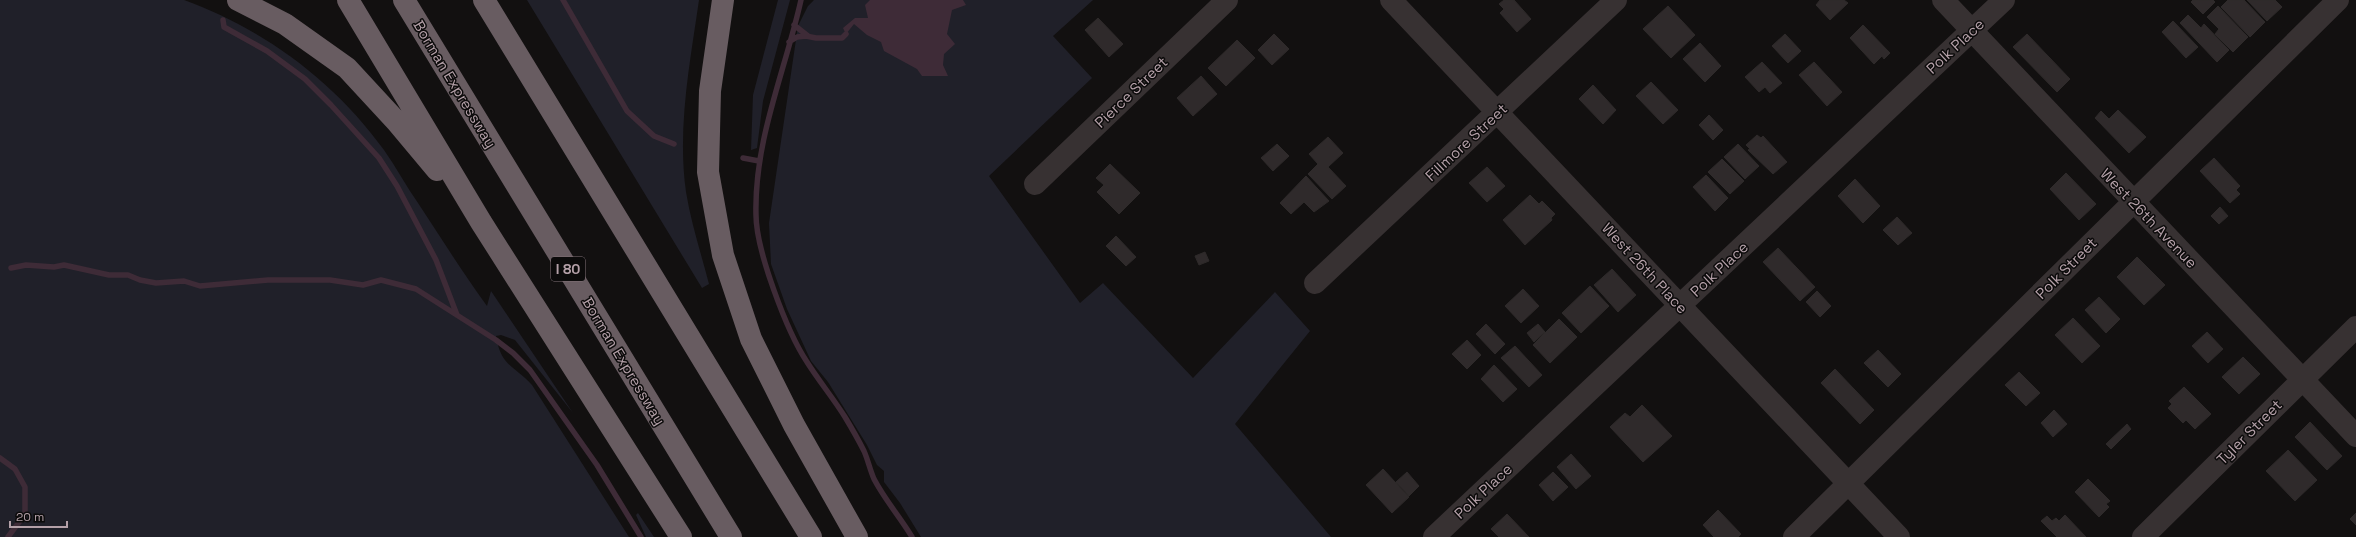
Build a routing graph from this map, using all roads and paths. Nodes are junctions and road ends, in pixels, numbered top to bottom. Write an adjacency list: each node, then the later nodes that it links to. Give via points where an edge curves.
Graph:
1 (238, 0): 16 (highway, via 285,24 347,68 396,121)
2 (348, 0): 16 (highway)
3 (404, 0): 24 (highway, Borman Expressway / I 80)
4 (484, 0): 25 (highway)
5 (723, 0): 26 (highway, via 710,91 708,172 723,254 751,339 794,426)
6 (1228, 0): 14 (street, Pierce Street)
7 (1391, 0): 13 (street, West 26th Place)
8 (1616, 0): 13 (street, Fillmore Street)
9 (1943, 0): 12 (street, West 26th Avenue)
10 (2004, 0): 12 (street, Polk Place)
11 (2338, 0): 15 (street, Polk Street)
12 (1971, 30): 15 (street, West 26th Avenue); 18 (street, Polk Place)
13 (1497, 112): 17 (street, Fillmore Street); 18 (street, West 26th Place)
14 (1035, 184)
15 (2134, 202): 20 (street, West 26th Avenue); 22 (street, Polk Street)
16 (481, 222): 23 (highway)
17 (1315, 283)
18 (1680, 306): 22 (street, West 26th Place); 27 (street, Polk Place)
19 (2356, 327): 20 (street, Tyler Street)
20 (2302, 380): 21 (street, West 26th Avenue); 30 (street, Tyler Street)
21 (2356, 436)
22 (1848, 483): 28 (street, Polk Street); 29 (street, West 26th Place)
23 (681, 537)
24 (732, 537)
25 (811, 537)
26 (857, 537)
27 (1434, 537)
28 (1794, 537)
29 (1899, 537)
30 (2143, 537)

